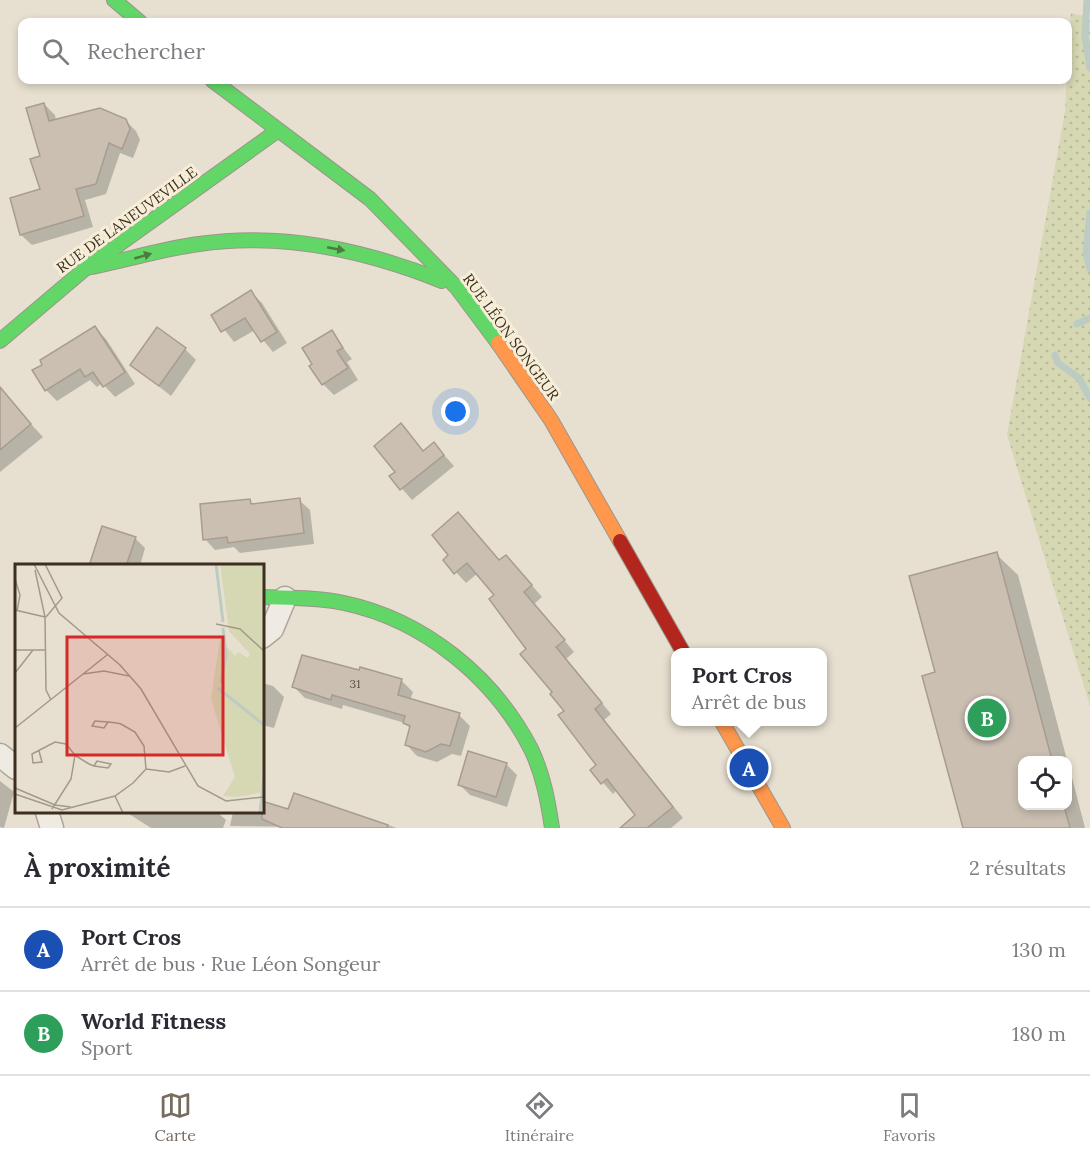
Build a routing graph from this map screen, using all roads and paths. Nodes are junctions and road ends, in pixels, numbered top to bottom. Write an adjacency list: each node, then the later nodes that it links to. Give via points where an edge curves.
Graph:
1 (114, 0): 2 (street)
2 (135, 18)
3 (217, 84): 4 (street, RUE LÉON SONGEUR)
4 (277, 131): 5 (street, RUE DE LANEUVEVILLE); 6 (street, RUE LÉON SONGEUR, via 370,198)
5 (86, 268): 6 (street, one-way to 6, via 200,243 260,240 334,249 401,263); 7 (street, RUE DE LANEUVEVILLE)
6 (457, 288): 11 (street, RUE LÉON SONGEUR, via 550,420)
7 (0, 341)
8 (264, 597): 9 (street)
9 (285, 598): 10 (street, via 272,629); 15 (street, via 350,604 374,611 433,638 456,654 505,706 526,740 547,795)
10 (264, 635)
11 (681, 648)
12 (724, 726): 16 (street)
13 (0, 755): 14 (street)
14 (15, 767)
15 (552, 828)
16 (783, 828)

